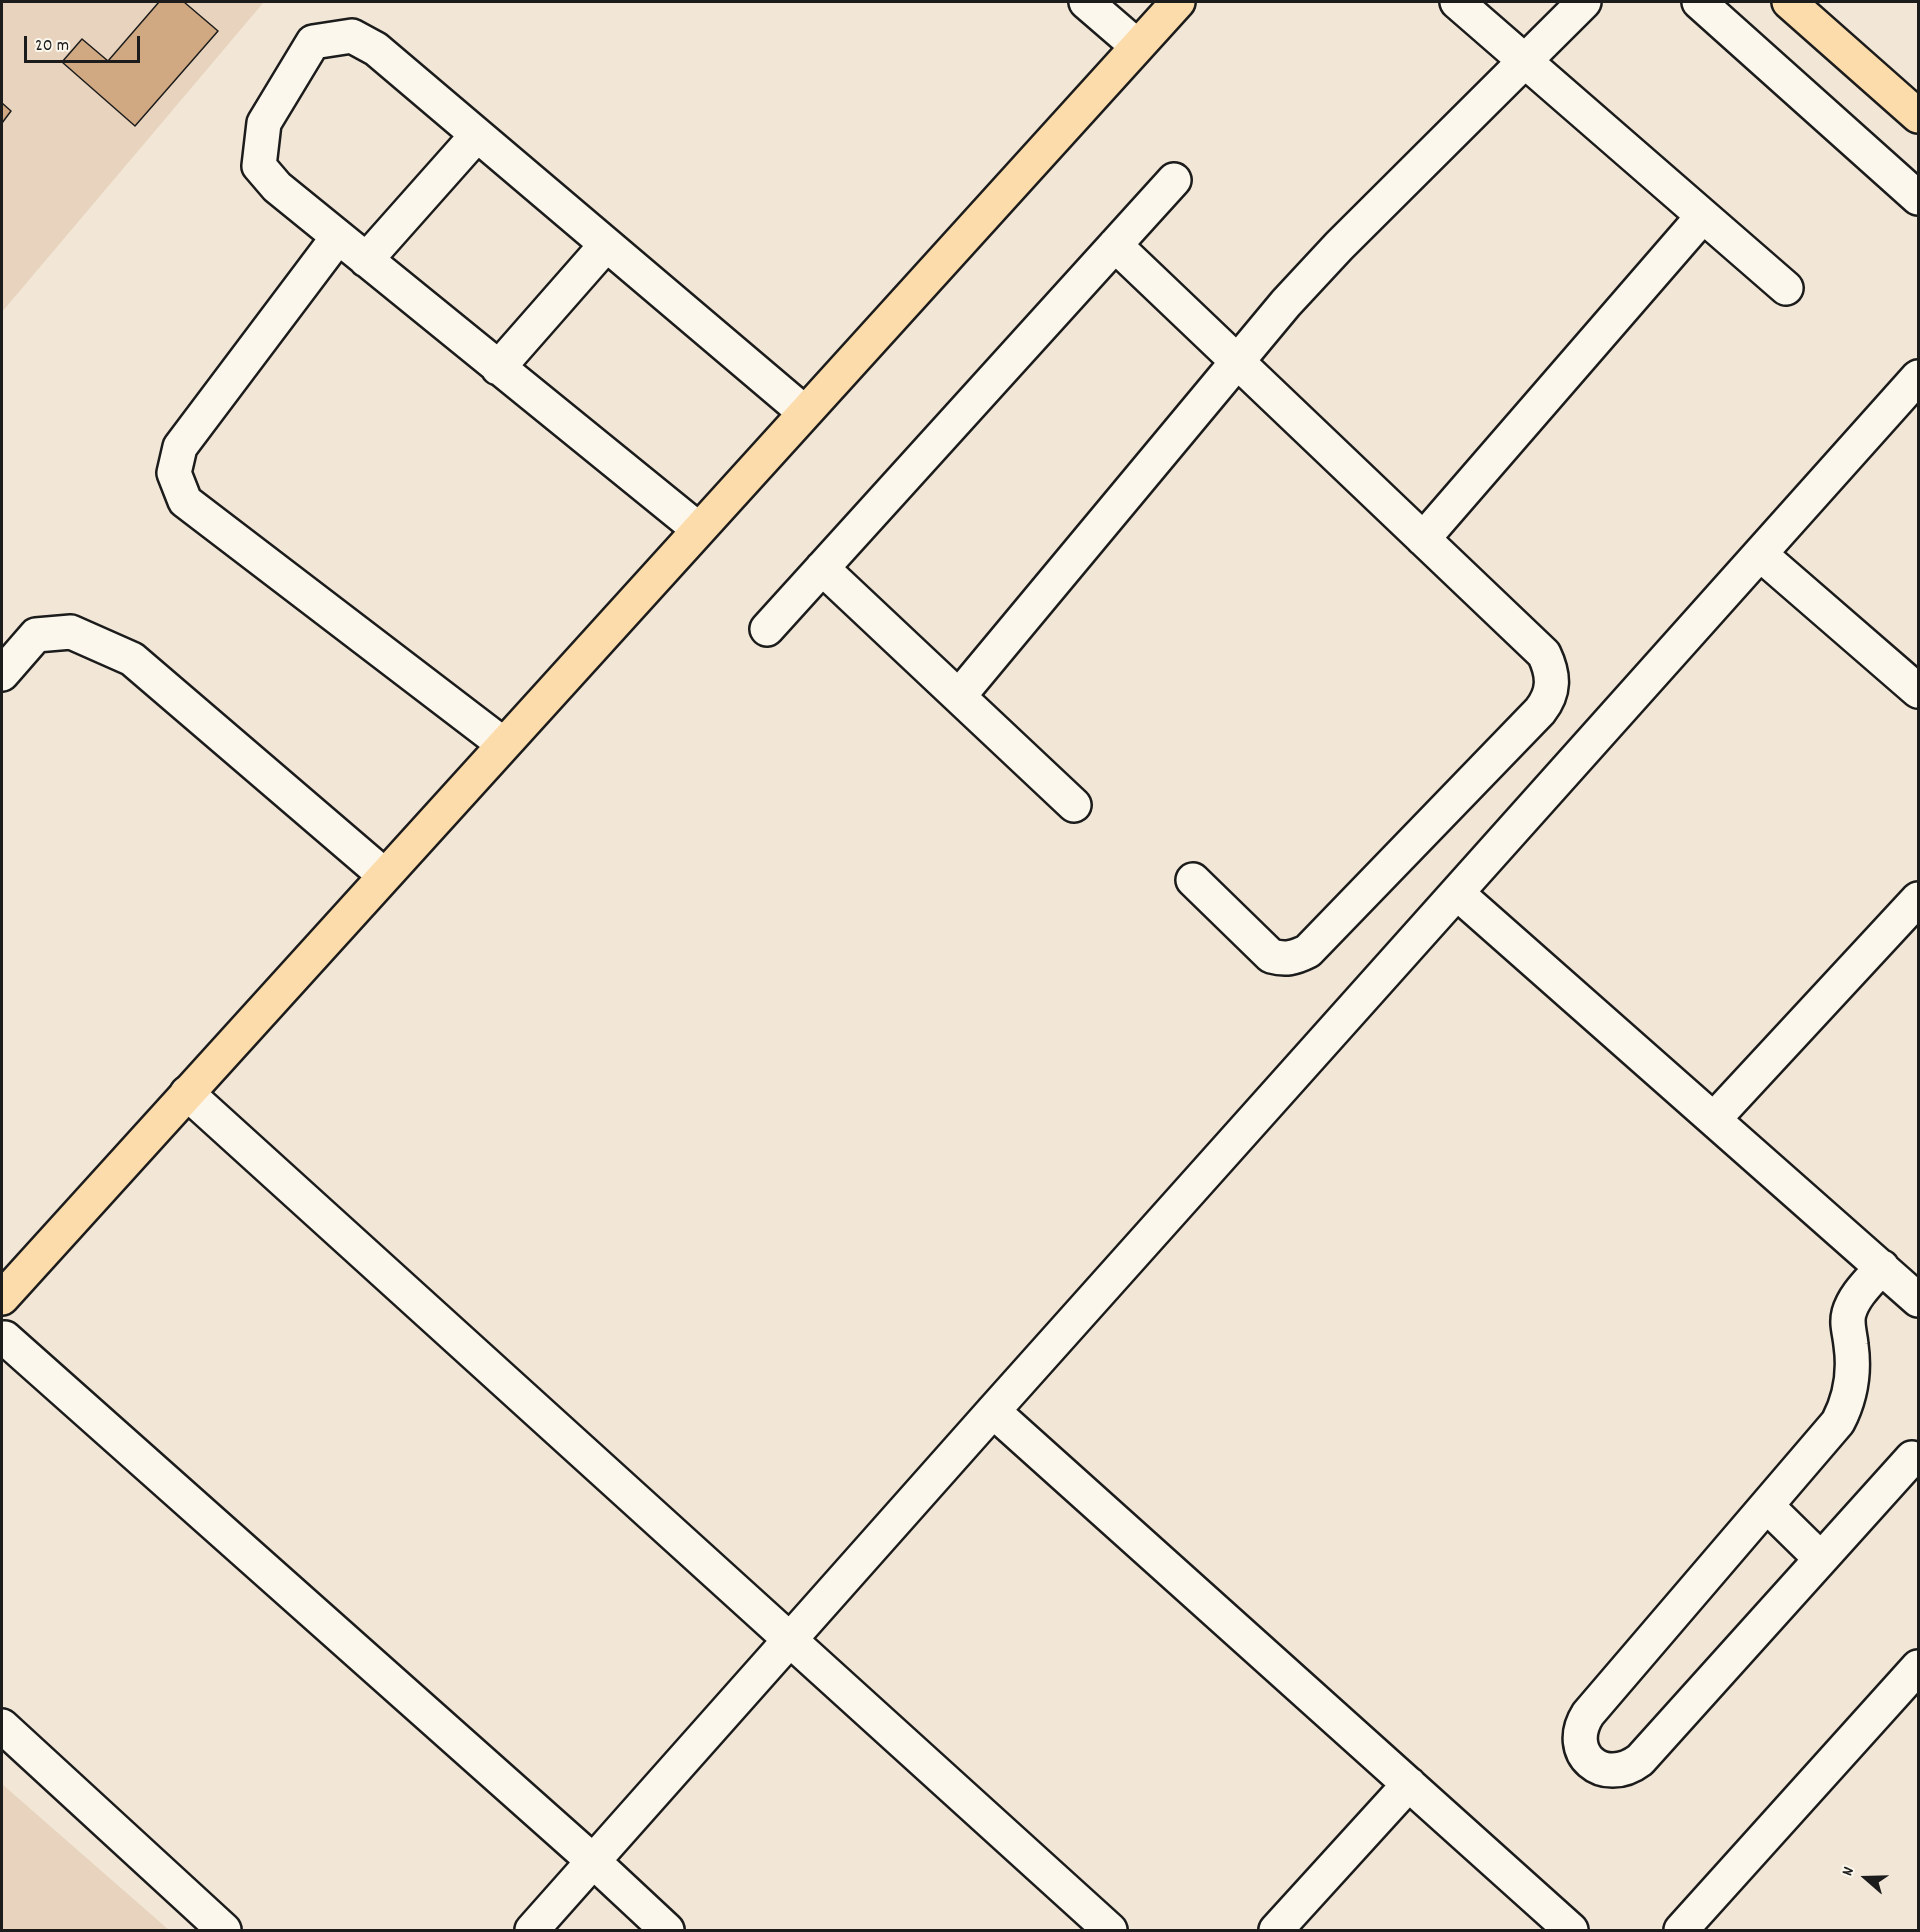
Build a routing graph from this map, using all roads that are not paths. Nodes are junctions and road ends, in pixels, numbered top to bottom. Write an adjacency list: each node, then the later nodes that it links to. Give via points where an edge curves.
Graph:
1 (1086, 2): 7 (street)
2 (1178, 2): 7 (main road)
3 (1457, 2): 8 (street)
4 (1584, 2): 8 (street)
5 (1699, 2): 12 (street)
6 (1789, 2): 9 (main road)
7 (1137, 46): 22 (main road)
8 (1525, 61): 13 (street); 19 (street, via 1339,246)
9 (1918, 116)
10 (477, 135): 14 (street, via 376,49 352,36 313,42 264,123 260,166 277,187); 15 (street); 17 (street)
11 (1174, 180): 16 (street)
12 (1918, 198)
13 (1703, 216): 18 (street); 24 (street)
14 (338, 237): 17 (street); 31 (street, via 180,447 174,473 185,501)
15 (606, 245): 20 (street); 22 (street)
16 (1115, 245): 19 (street); 26 (street)
17 (366, 260): 20 (street)
18 (1786, 288)
19 (1238, 362): 24 (street); 30 (street)
20 (498, 368): 23 (street)
21 (1918, 378): 25 (street)
22 (804, 412): 23 (main road)
23 (698, 529): 31 (main road)
24 (1423, 539): 34 (street, via 1544,654 1552,682 1546,703 1308,951 1284,959 1271,956)
25 (1760, 554): 29 (street); 35 (street)
26 (822, 568): 27 (street); 30 (street)
27 (767, 629)
28 (2, 674): 33 (street, via 36,635 71,632 132,659)
29 (1918, 691)
30 (959, 696): 32 (street)
31 (503, 744): 33 (main road)
32 (1074, 805)
33 (384, 875): 37 (main road)
34 (1193, 880)
35 (1457, 893): 38 (street); 43 (street)
36 (1918, 899): 38 (street)
37 (187, 1093): 40 (main road); 47 (street)
38 (1714, 1119): 39 (street)
39 (1882, 1268): 41 (street); 45 (street, via 1853,1301 1848,1314 1853,1366 1846,1406 1827,1436)
40 (2, 1298)
41 (1918, 1300)
42 (3, 1336): 51 (street)
43 (993, 1411): 47 (street); 50 (street)
44 (1912, 1458): 46 (street)
45 (1767, 1506): 46 (street); 46 (street, via 1588,1714 1579,1736 1587,1759 1596,1766 1619,1771 1640,1760)
46 (1821, 1559)
47 (790, 1640): 51 (street); 55 (street)
48 (1915, 1678): 58 (street)
49 (2, 1726): 52 (street)
50 (1409, 1784): 56 (street); 57 (street)
51 (593, 1861): 53 (street); 54 (street)
52 (224, 1930)
53 (532, 1930)
54 (667, 1930)
55 (1110, 1930)
56 (1276, 1930)
57 (1572, 1930)
58 (1681, 1930)

